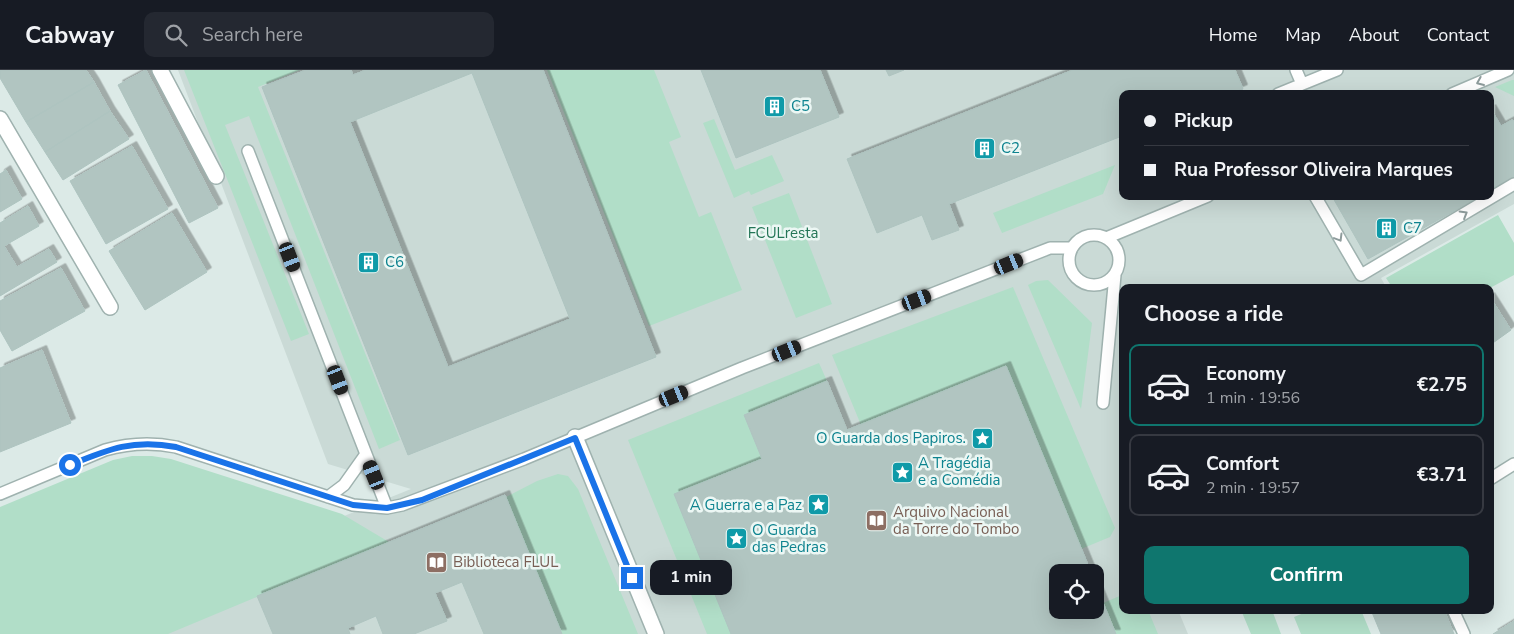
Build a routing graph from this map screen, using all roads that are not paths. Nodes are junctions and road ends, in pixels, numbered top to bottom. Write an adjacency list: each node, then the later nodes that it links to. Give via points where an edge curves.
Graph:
1 (160, 70): 10 (street)
2 (1296, 70): 5 (lane)
3 (1337, 70): 5 (lane)
4 (1508, 70): 7 (lane, one-way to 7)
5 (1302, 84): 6 (lane)
6 (1288, 90)
7 (1461, 90)
8 (0, 119): 19 (street)
9 (248, 151): 22 (lane)
10 (216, 176)
11 (1514, 184): 12 (lane, one-way to 11)
12 (1494, 196)
13 (1198, 200): 16 (lane)
14 (1316, 200): 15 (lane, one-way to 15, via 1361,275)
15 (1487, 200)
16 (1106, 238): 17 (lane, via 1091,235); 18 (lane, via 1118,250 1120,258)
17 (1072, 248): 18 (lane, via 1069,264 1072,273 1084,284 1101,285); 21 (lane, via 1050,248 742,368)
18 (1115, 275): 20 (lane)
19 (110, 308)
20 (1103, 403)
21 (575, 438): 27 (lane, via 422,500); 29 (street)
22 (366, 454): 26 (lane, via 344,485); 27 (lane)
23 (1514, 464): 24 (lane)
24 (1494, 476)
25 (0, 494): 26 (lane, via 105,450 140,443 176,447)
26 (328, 497): 27 (lane, via 353,505)
27 (387, 508)
28 (1455, 614): 30 (lane)
29 (656, 634)
30 (1464, 634)

